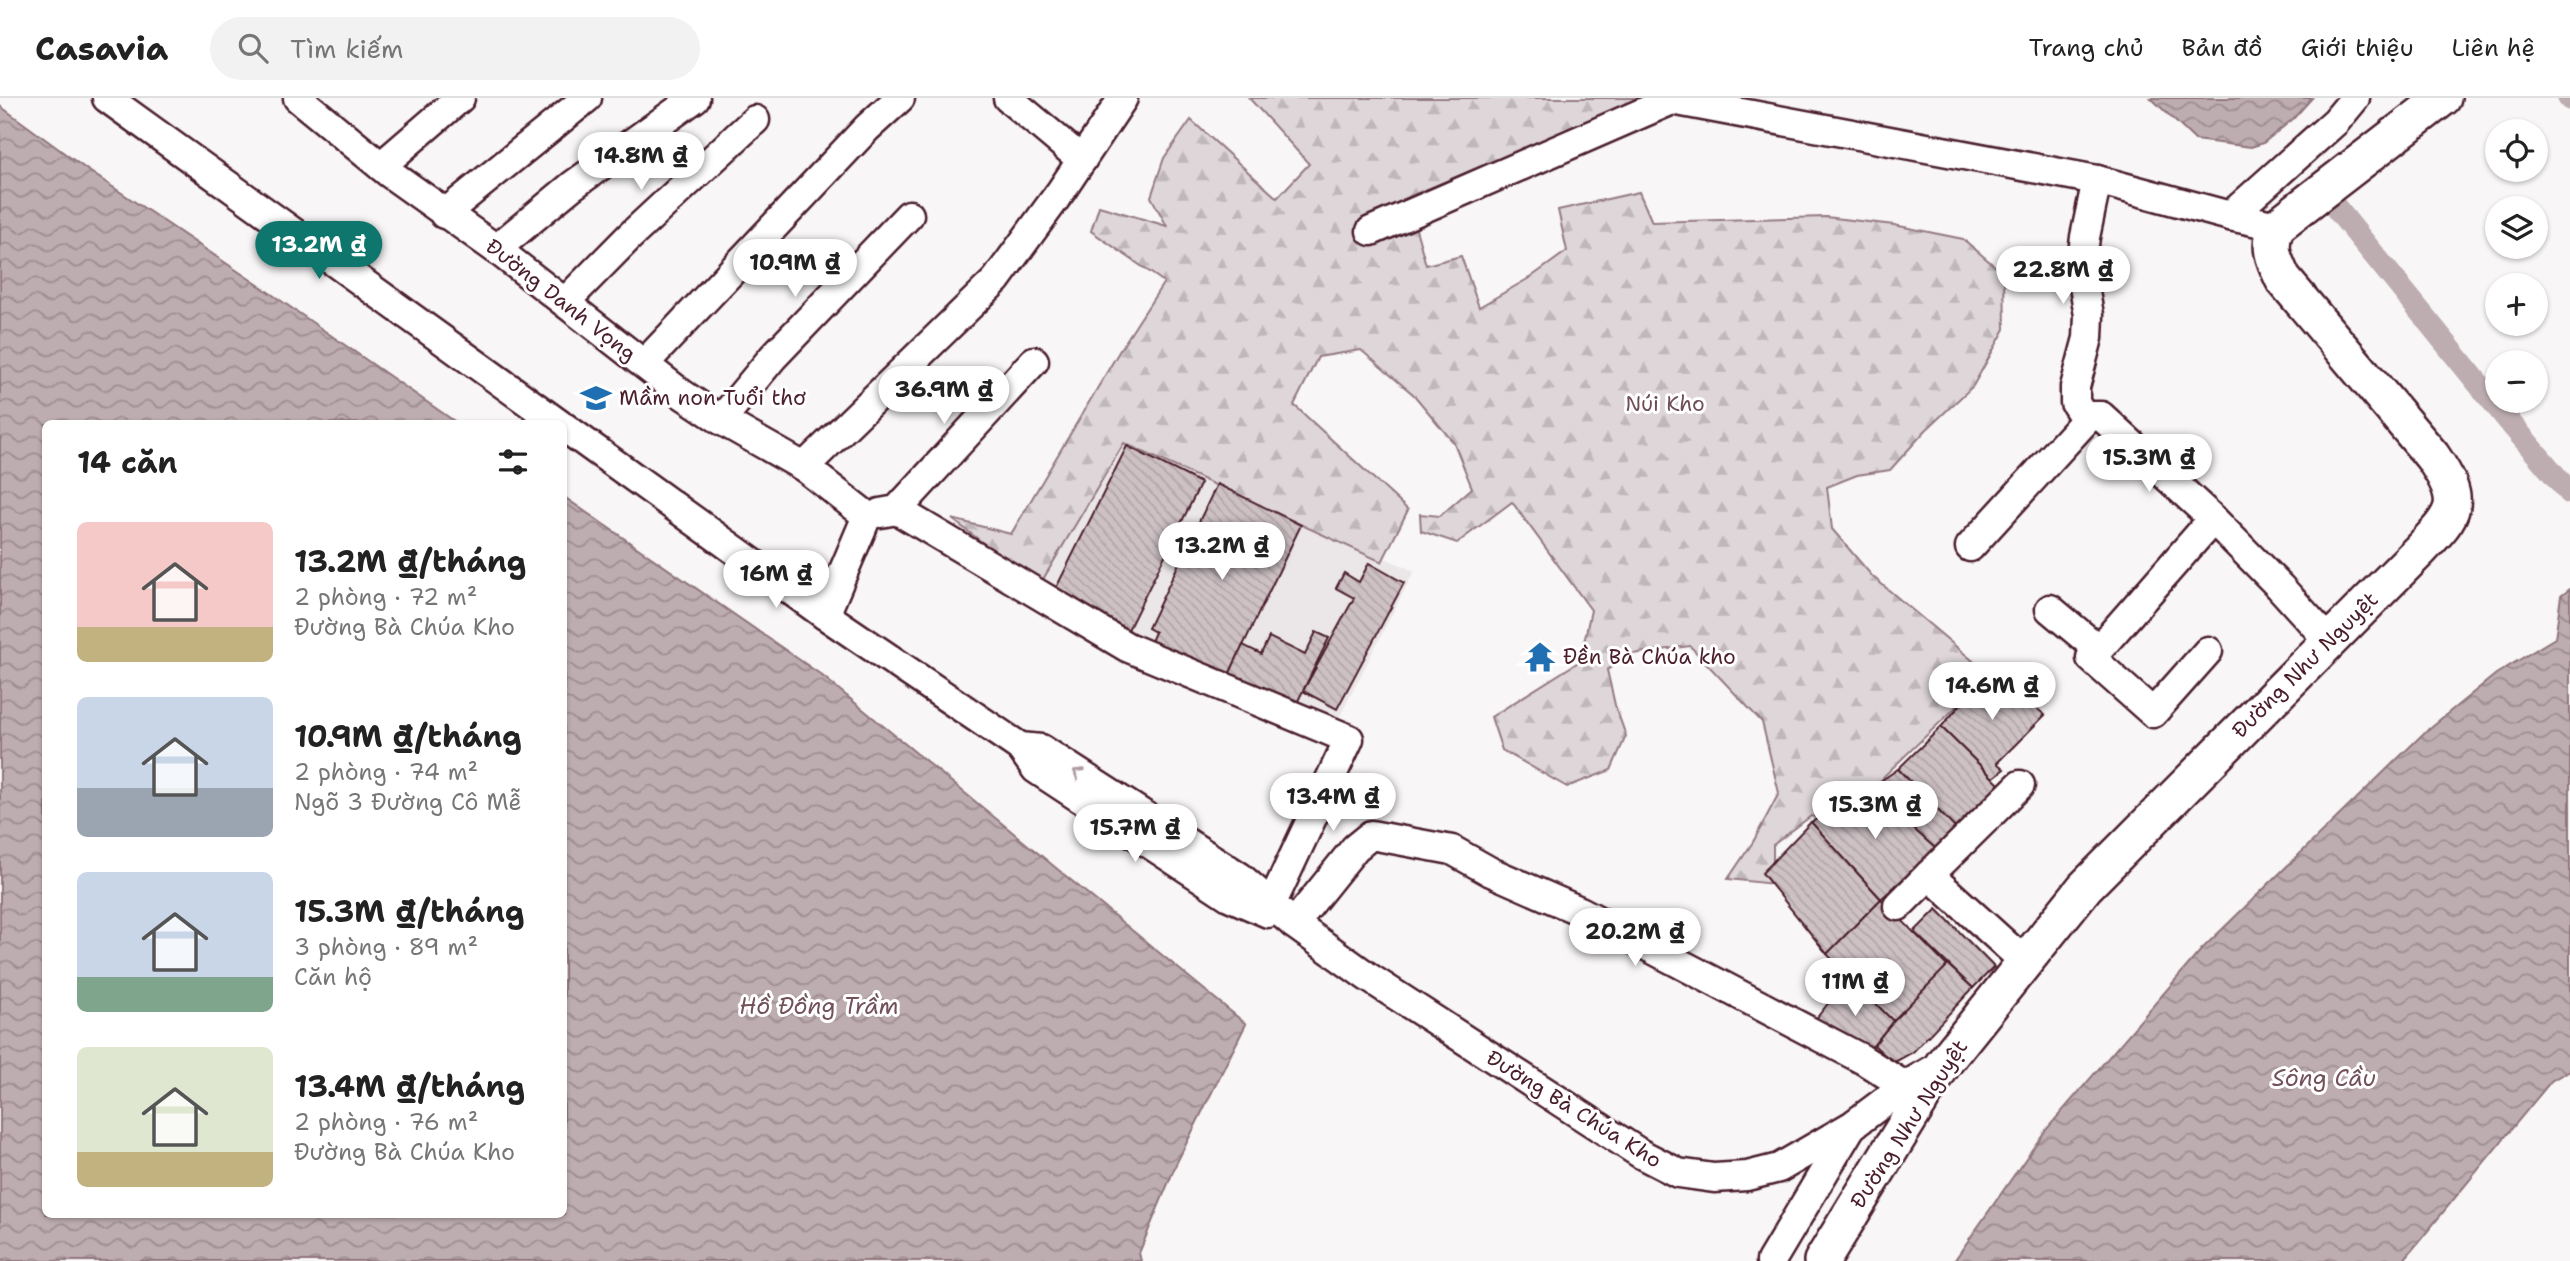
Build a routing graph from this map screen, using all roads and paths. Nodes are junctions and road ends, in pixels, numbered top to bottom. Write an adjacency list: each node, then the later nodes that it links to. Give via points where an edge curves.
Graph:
1 (107, 98): 27 (street)
2 (298, 98): 16 (street, Đường Danh Vọng)
3 (460, 98): 16 (street)
4 (587, 98): 18 (street)
5 (695, 98): 23 (street, via 572,186)
6 (900, 98): 26 (street)
7 (1008, 98): 15 (street)
8 (1123, 98): 15 (street)
9 (2355, 98): 14 (street)
10 (2369, 98): 14 (street)
11 (2443, 98): 21 (main road)
12 (1671, 99): 17 (street); 22 (street)
13 (755, 120): 24 (street)
14 (2336, 121): 20 (street)
15 (1082, 160): 31 (street, via 996,280)
16 (381, 166): 18 (street, Đường Danh Vọng)
17 (2097, 180): 20 (street); 29 (street, via 2081,269 2088,338 2075,387 2075,403)
18 (444, 214): 23 (street, Đường Danh Vọng)
19 (909, 215): 28 (street, via 773,357)
20 (2230, 216): 21 (street)
21 (2277, 226): 38 (main road, Đường Như Nguyệt, via 2272,248 2283,279 2432,456 2445,475 2454,504 2442,526)
22 (1371, 231)
23 (496, 249): 24 (street, Đường Danh Vọng)
24 (565, 302): 26 (street, Đường Danh Vọng)
25 (1034, 361): 32 (street)
26 (644, 364): 28 (street, Đường Danh Vọng)
27 (553, 420)
28 (721, 420): 31 (street, Đường Danh Vọng)
29 (2086, 420): 34 (street, via 2101,416); 35 (street)
30 (567, 429): 37 (street, Đường Bà Chúa Kho)
31 (804, 467): 33 (street, Đường Danh Vọng)
32 (897, 510): 33 (street); 44 (street, via 1127,647 1349,740)
33 (867, 516): 37 (street)
34 (2213, 519): 38 (street); 39 (street)
35 (1970, 547)
36 (2050, 610): 39 (street)
37 (825, 615): 41 (street, Đường Bà Chúa Kho)
38 (2329, 641): 47 (main road, Đường Như Nguyệt, via 2085,887)
39 (2098, 649): 40 (street, via 2091,658 2153,713)
40 (2208, 651)
41 (1020, 747): 44 (street, Đường Bà Chúa Kho, one-way to 41, via 1240,877 1041,749); 46 (street, Đường Bà Chúa Kho, via 1036,769 1229,896)
42 (2020, 785): 43 (street)
43 (1929, 875): 45 (street); 47 (street)
44 (1271, 905): 46 (street, Đường Bà Chúa Kho)
45 (1898, 906)
46 (1294, 925): 49 (street, via 1355,848 1371,835 1452,850 1580,911); 50 (street, Đường Bà Chúa Kho, via 1641,1154 1678,1173 1714,1178 1779,1168)
47 (2025, 962): 48 (main road, Đường Như Nguyệt)
48 (1943, 1064): 49 (street, Đường Bà Chúa Kho); 52 (main road, Đường Như Nguyệt)
49 (1905, 1086): 50 (street, Đường Bà Chúa Kho)
50 (1853, 1125): 51 (street)
51 (1771, 1261)
52 (1822, 1261)

